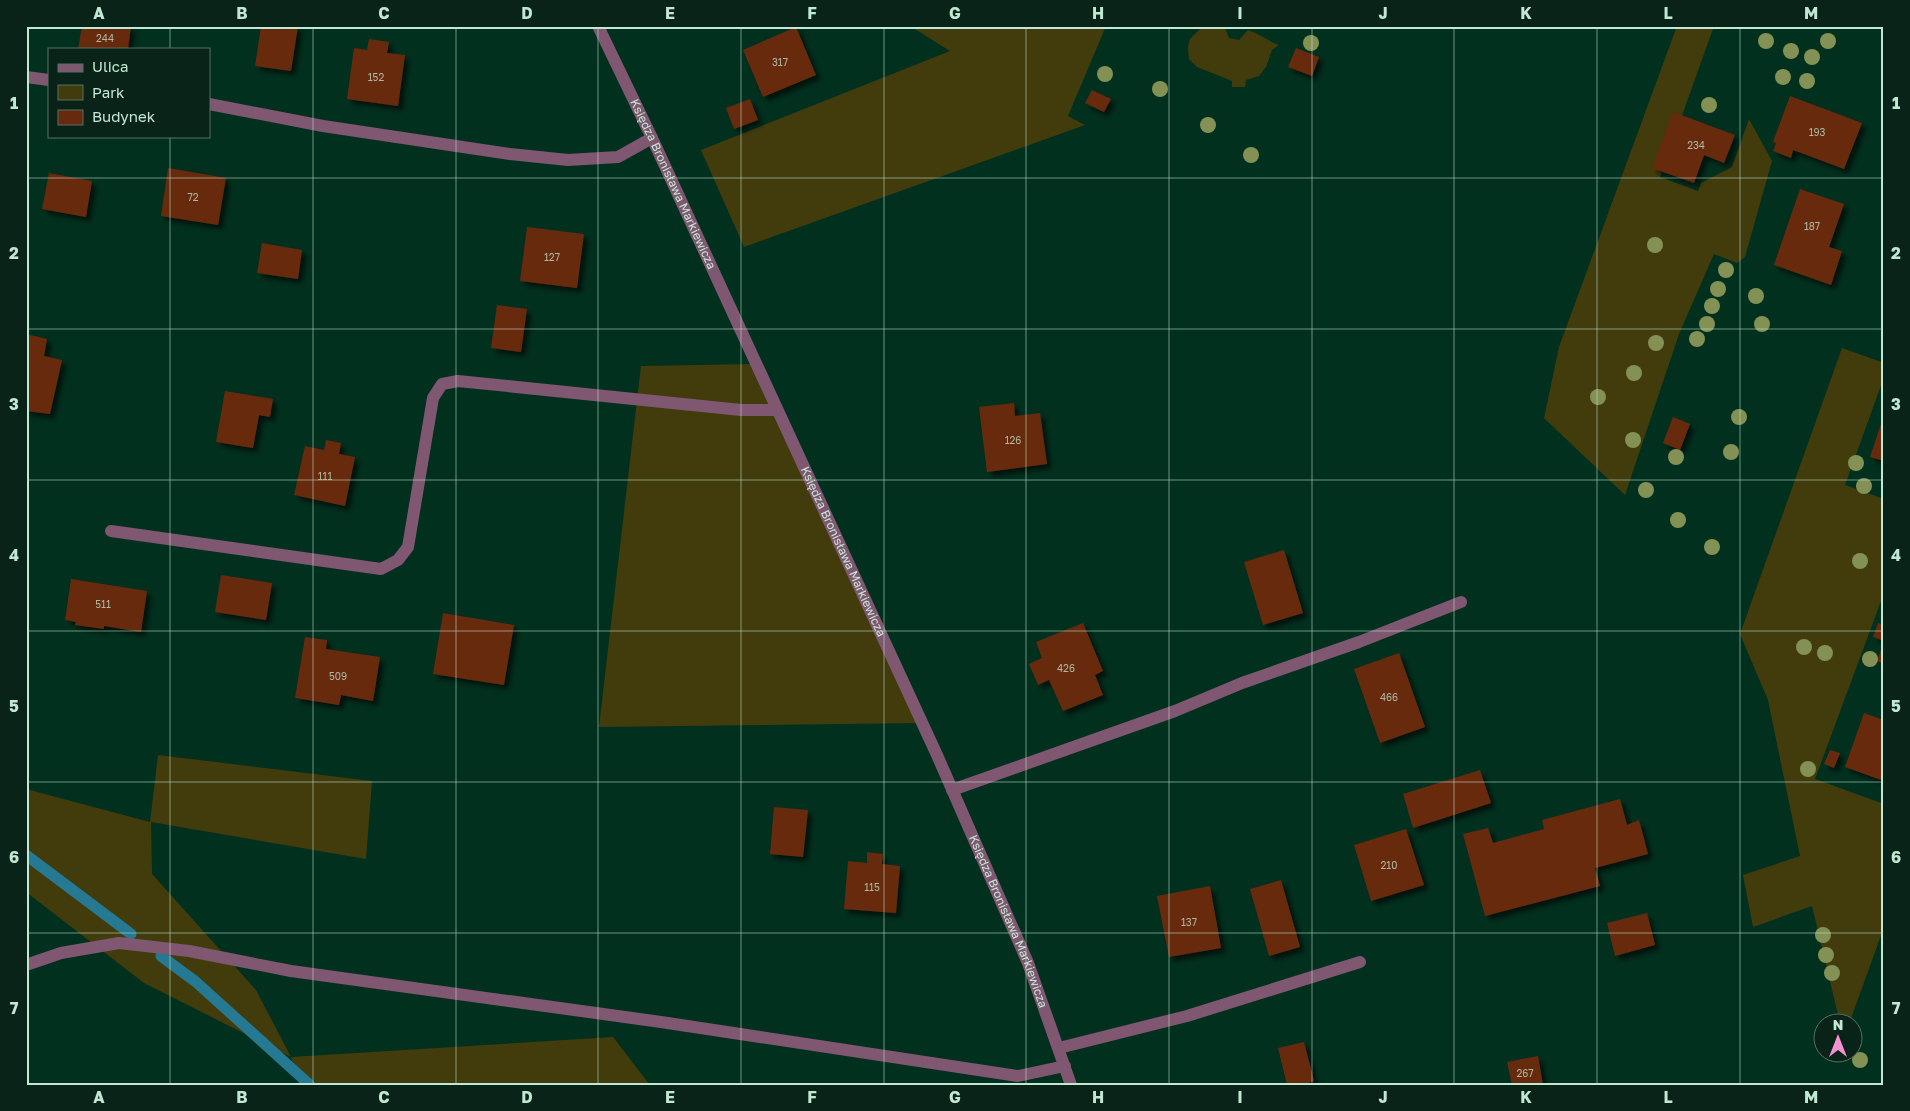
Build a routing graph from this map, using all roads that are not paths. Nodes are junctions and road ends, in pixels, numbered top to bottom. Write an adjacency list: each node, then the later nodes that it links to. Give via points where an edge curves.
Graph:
1 (598, 26): 5 (street, Księdza Bronisława Markiewicza)
2 (26, 77): 3 (street)
3 (48, 80)
4 (210, 104): 5 (street, via 323,126 568,160 618,156)
5 (652, 138): 6 (street, Księdza Bronisława Markiewicza)
6 (777, 410): 7 (street, via 741,410 458,381 442,384 433,398 408,547 398,560 381,569); 9 (street, Księdza Bronisława Markiewicza)
7 (111, 531)
8 (1461, 602): 9 (street, via 1175,711)
9 (952, 790): 12 (street, Księdza Bronisława Markiewicza, via 1028,963)
10 (1360, 962): 12 (street, via 1187,1016)
11 (26, 965): 13 (street, via 61,953 119,943 190,951 291,971 1018,1076)
12 (1059, 1048): 13 (street, Księdza Bronisława Markiewicza)
13 (1065, 1066): 14 (street, Księdza Bronisława Markiewicza)
14 (1071, 1085)

